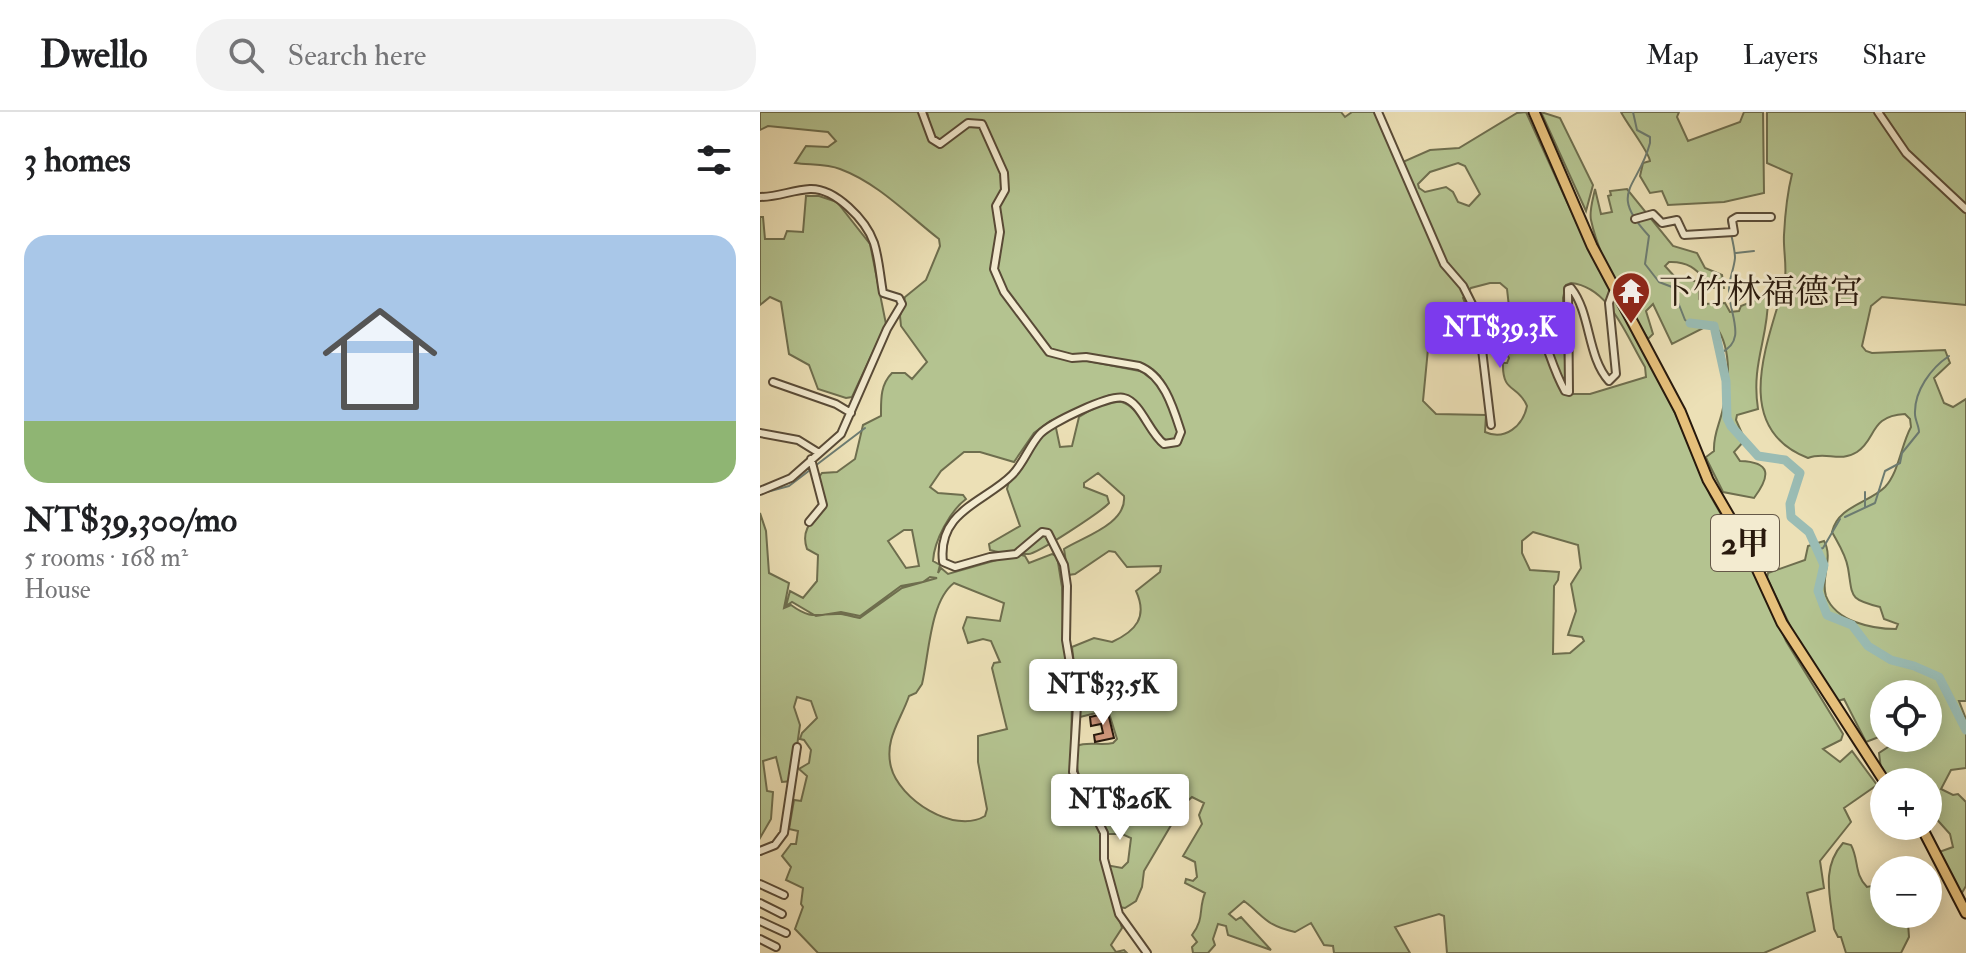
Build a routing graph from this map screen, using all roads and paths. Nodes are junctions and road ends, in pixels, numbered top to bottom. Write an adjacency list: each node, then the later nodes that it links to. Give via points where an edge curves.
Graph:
1 (922, 112): 32 (street, via 932,139 940,144 968,123 982,124 1004,173 1005,190 996,206 1000,232 994,269 1042,345 1058,355 1151,371 1162,384 1181,432 1177,442 1164,444 1130,400 1103,400 1045,429 1015,473 961,511 944,542 943,562 955,567 1016,554 1042,532 1051,536 1067,586 1066,640 1077,705 1073,772 1104,833 1104,859 1117,908)
2 (1378, 112): 10 (street, via 1444,264)
3 (1534, 112): 9 (main road, 2甲)
4 (1878, 112): 6 (street, via 1906,153)
5 (760, 197): 12 (street, via 812,189 834,194 870,236 883,293 902,304)
6 (1966, 209)
7 (1771, 217): 8 (street, via 1737,217 1732,220 1734,232 1684,235 1677,220 1662,223 1653,214)
8 (1635, 219)
9 (1616, 293): 10 (street, via 1609,303 1616,374 1609,381 1576,294 1568,289 1569,392 1549,359 1543,334 1527,317 1504,312); 20 (main road, 2甲, via 1680,411 1708,480 1782,623)
10 (1478, 316): 13 (street)
11 (773, 382): 12 (street)
12 (851, 413): 15 (street, via 841,434)
13 (1491, 425)
14 (760, 433): 15 (street, via 798,440)
15 (819, 453): 16 (street)
16 (811, 459): 17 (street, via 791,478); 18 (street, via 823,505)
17 (760, 491)
18 (809, 522)
19 (797, 747): 22 (street, via 784,833 775,845)
20 (1876, 768)
21 (1928, 840): 26 (main road)
22 (760, 851)
23 (760, 884): 24 (street)
24 (784, 895)
25 (760, 903): 27 (street)
26 (1966, 913)
27 (782, 914)
28 (760, 921): 29 (street)
29 (786, 933)
30 (760, 939): 31 (street)
31 (776, 947)
32 (1147, 953)

